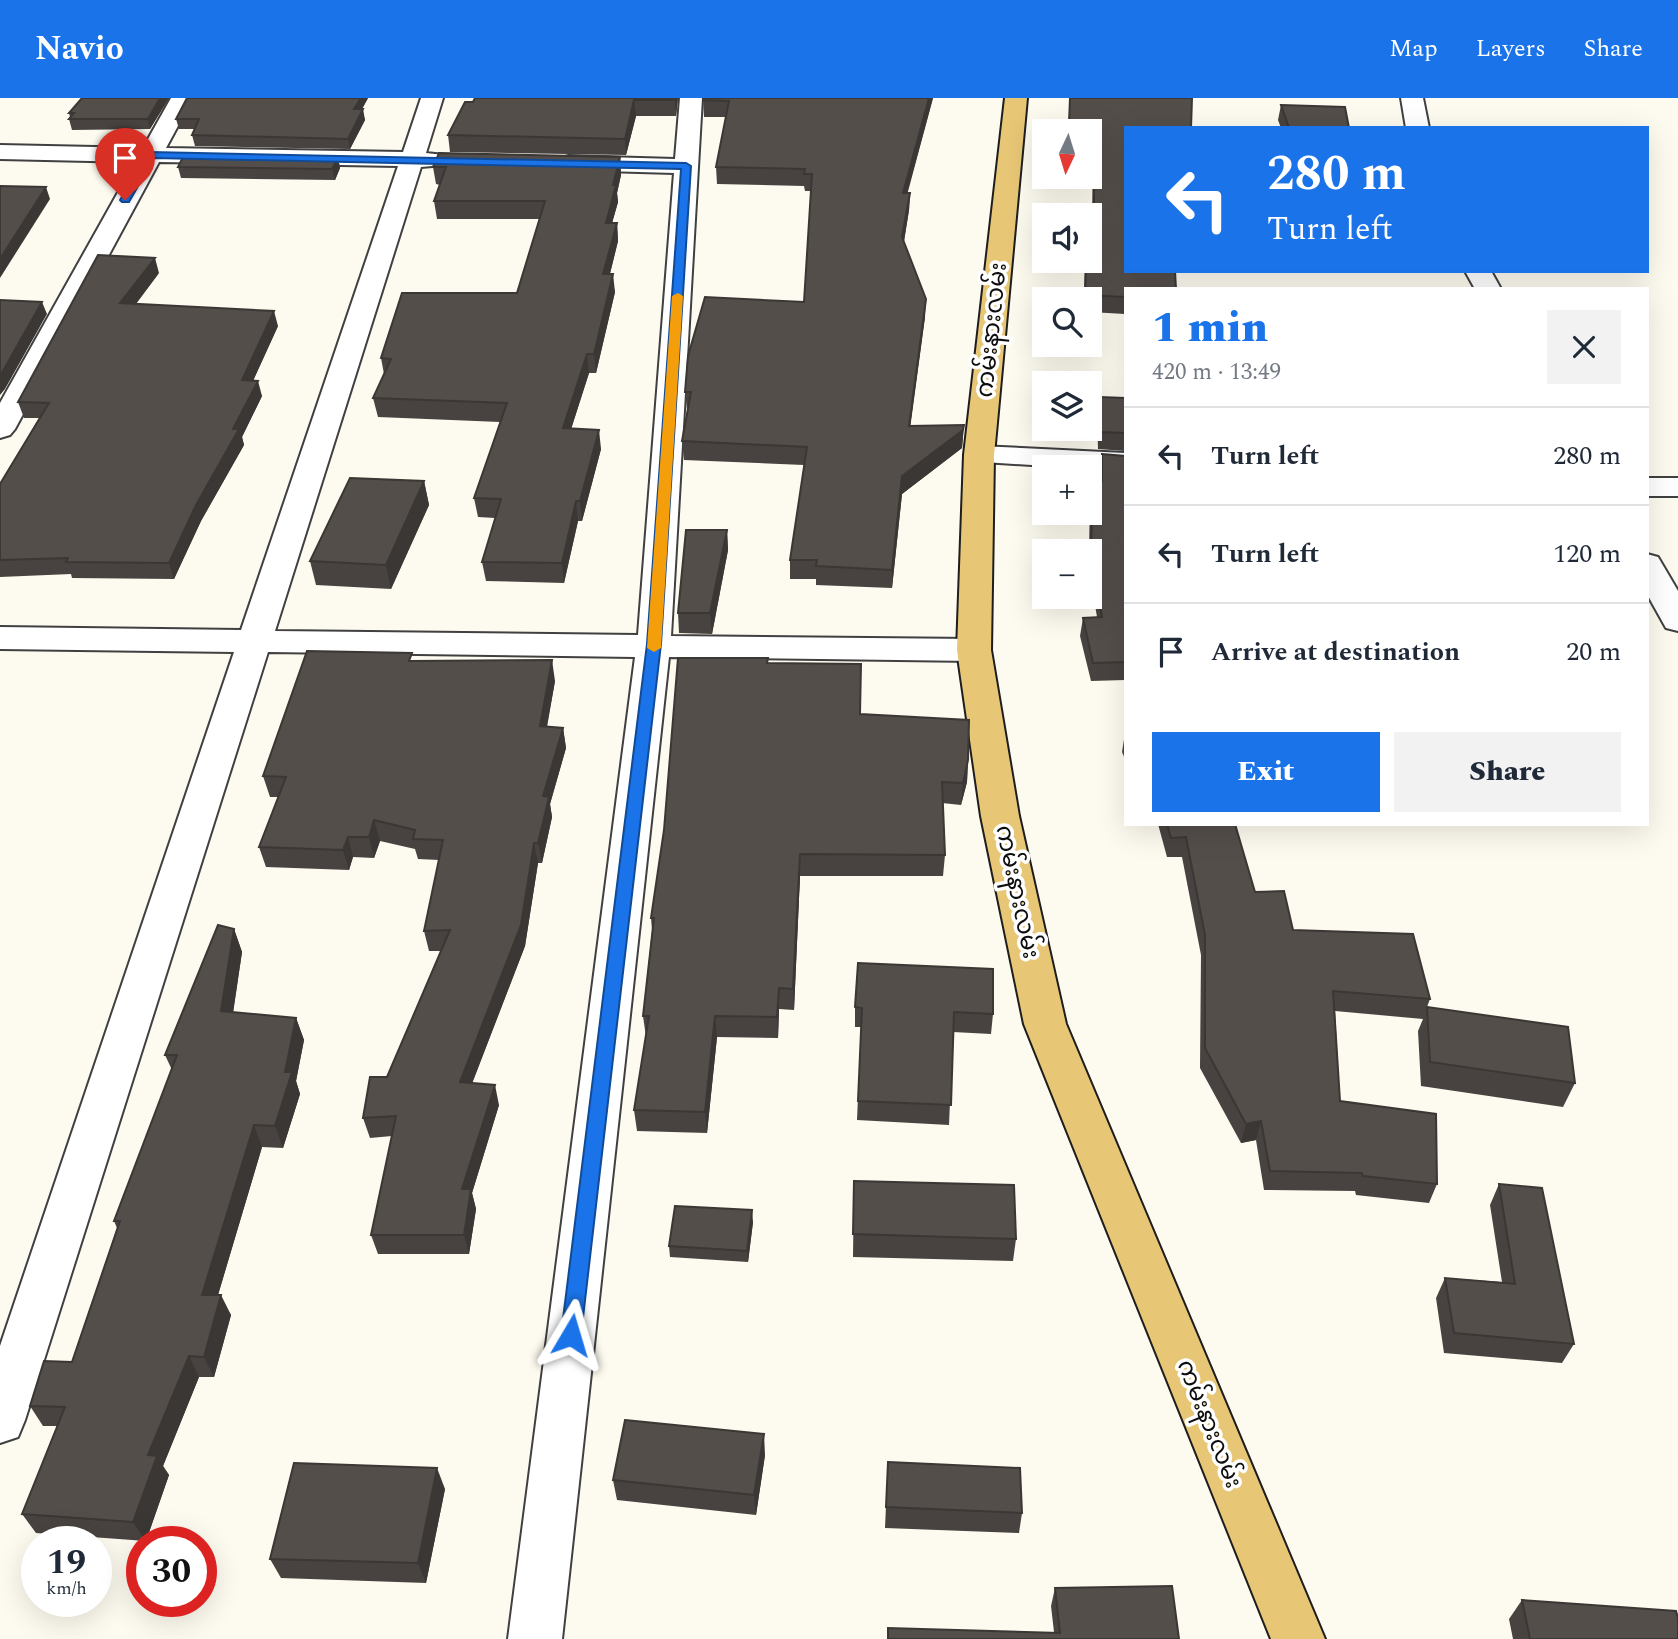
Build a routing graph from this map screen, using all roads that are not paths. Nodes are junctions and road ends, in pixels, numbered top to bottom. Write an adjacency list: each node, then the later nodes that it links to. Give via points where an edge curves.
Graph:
1 (182, 98): 8 (street)
2 (432, 98): 9 (street)
3 (691, 98): 12 (street)
4 (1016, 98): 14 (main road, ကမ်းနားလမ်း)
5 (1412, 98): 6 (street)
6 (1418, 126)
7 (0, 152): 8 (street)
8 (150, 155): 9 (street); 13 (street)
9 (411, 160): 10 (street); 21 (street)
10 (452, 160)
11 (549, 163): 12 (street)
12 (686, 166): 22 (street)
13 (0, 429)
14 (979, 454): 15 (street); 23 (main road, ကမ်းနားလမ်း)
15 (1124, 462)
16 (1649, 487): 17 (street)
17 (1678, 487)
18 (1649, 568): 19 (street)
19 (1678, 621)
20 (0, 638): 21 (street)
21 (255, 639): 22 (street); 24 (street)
22 (654, 644): 23 (street); 25 (street)
23 (974, 650): 26 (main road, ကမ်းနားလမ်း, via 1000,816 1045,1024)
24 (0, 1420)
25 (535, 1639)
26 (1298, 1639)

